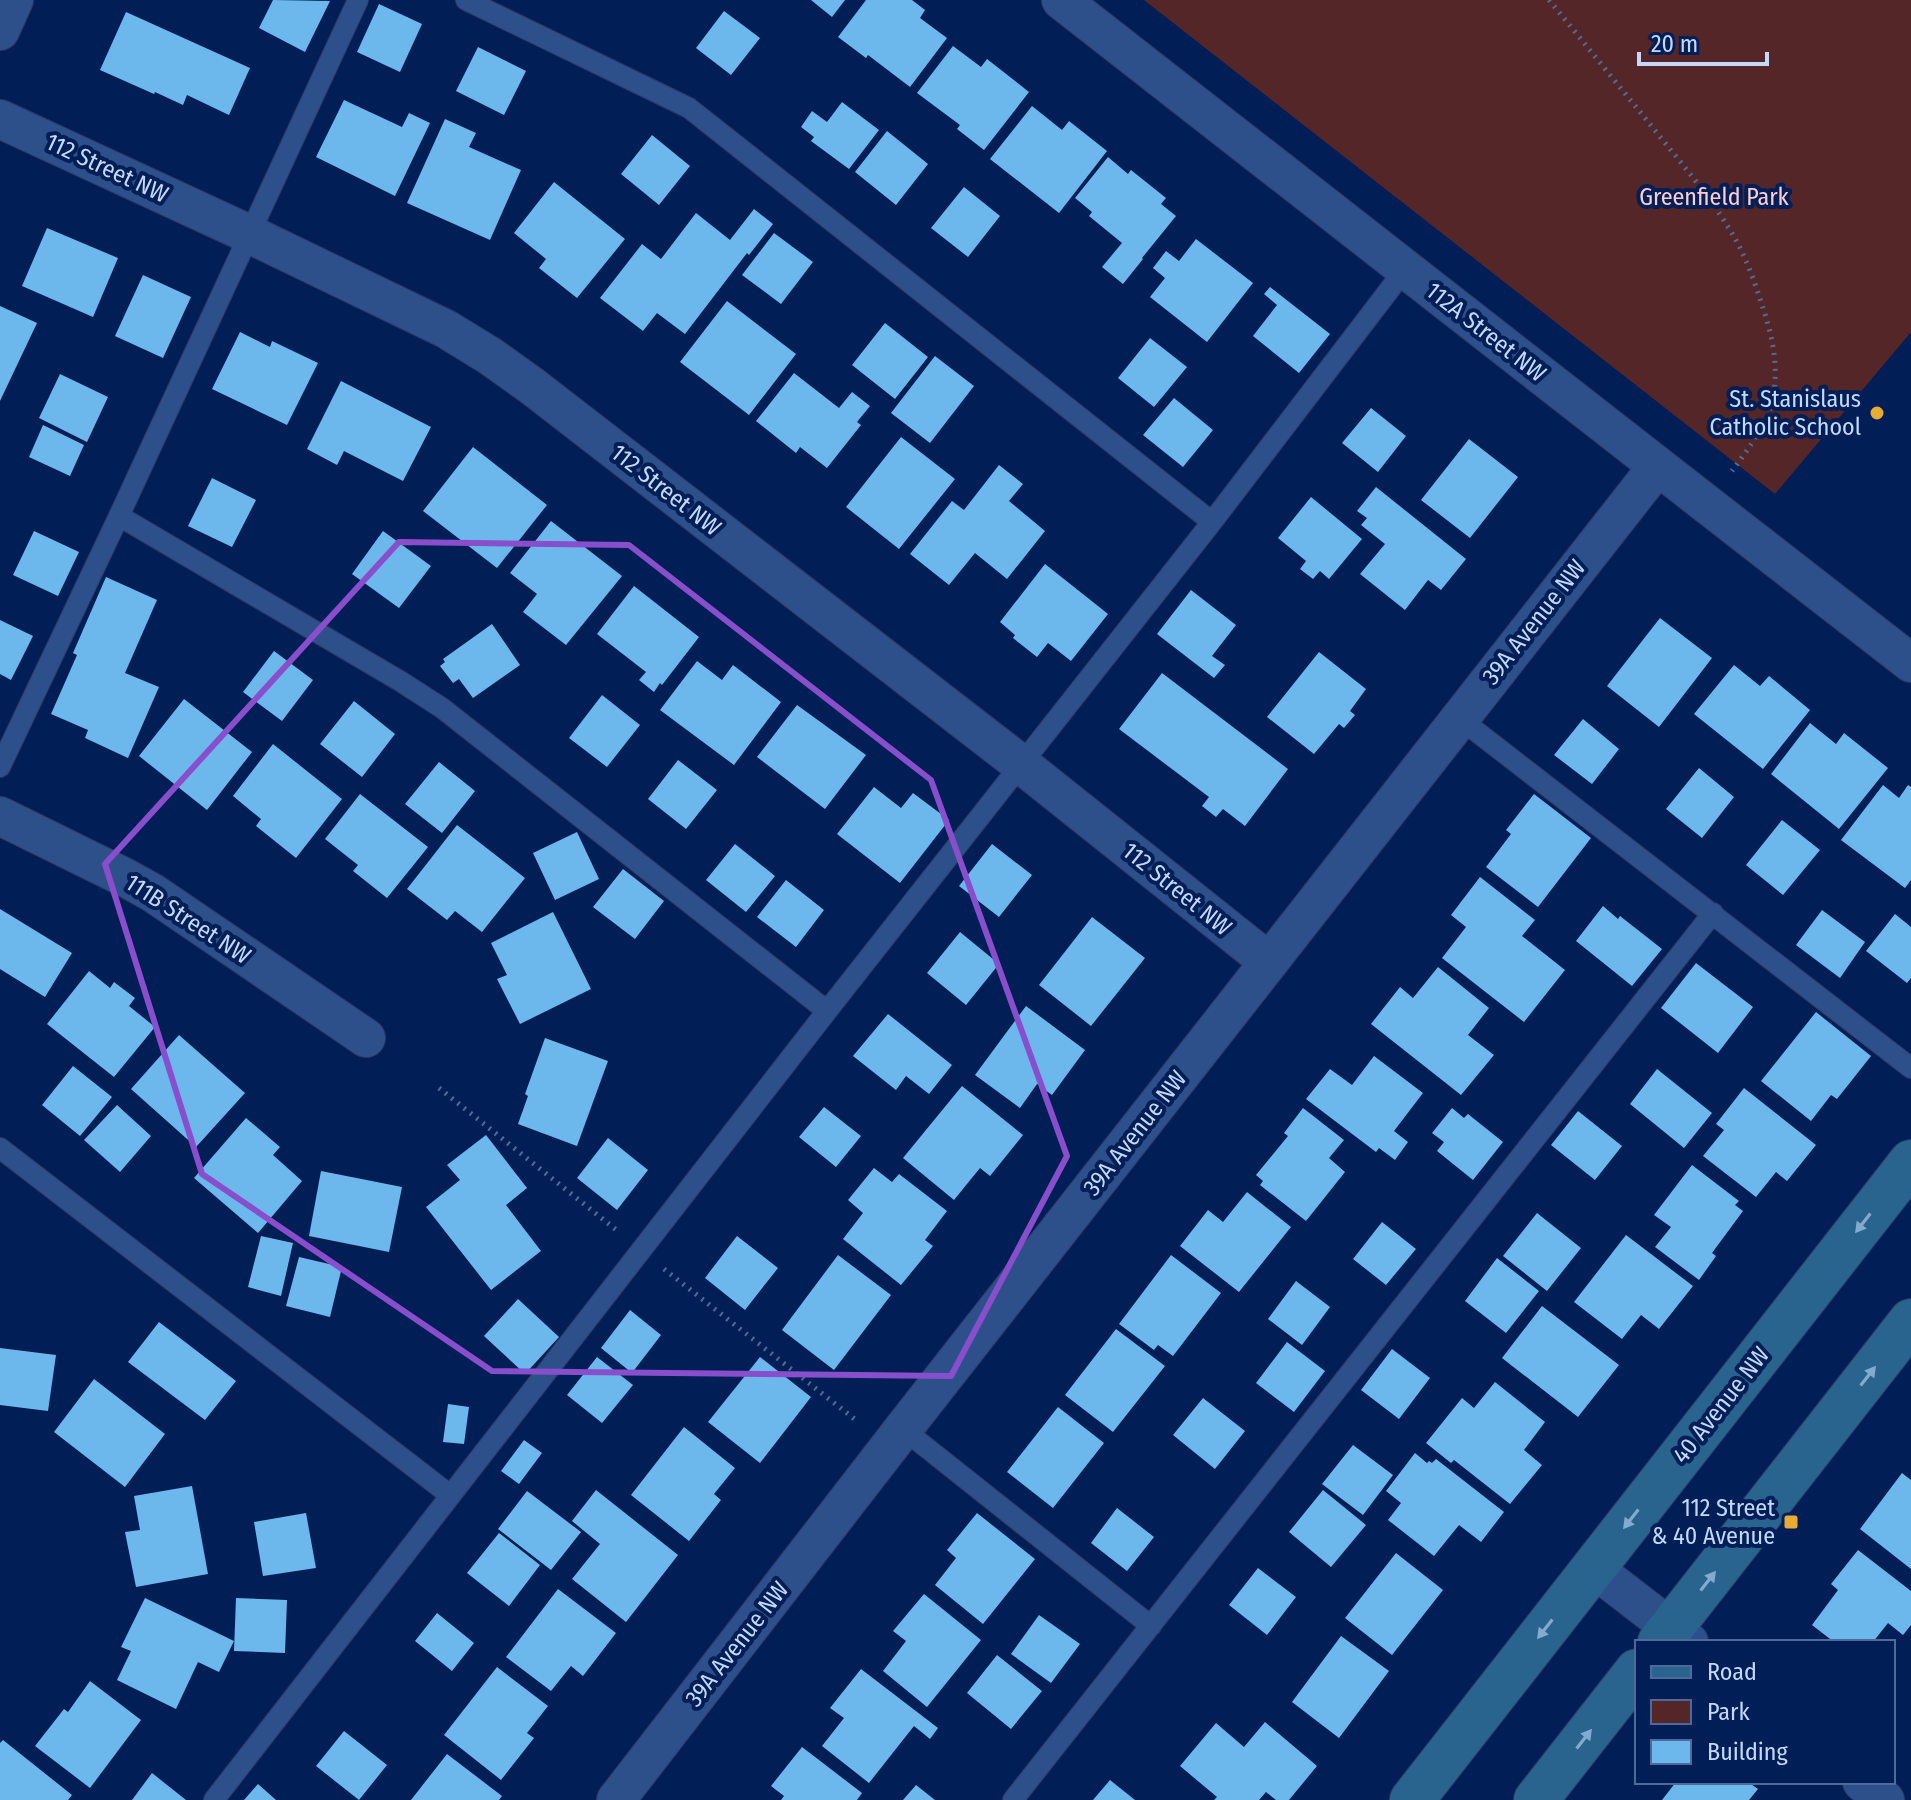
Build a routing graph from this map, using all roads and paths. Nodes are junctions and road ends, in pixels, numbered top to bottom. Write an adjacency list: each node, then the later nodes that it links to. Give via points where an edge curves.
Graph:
1 (14, 0): 6 (street)
2 (358, 0): 8 (lane)
3 (466, 0): 13 (lane, via 689,108)
4 (1061, 0): 9 (street, 112A Street NW)
5 (1549, 0): 11 (path, via 1702,190 1734,237 1756,287 1776,365 1774,393 1769,412)
6 (0, 31)
7 (0, 119): 8 (street, 112 Street NW)
8 (249, 234): 12 (lane); 16 (street, 112 Street NW, via 446,329 490,356)
9 (1406, 268): 10 (street, 112A Street NW); 13 (lane)
10 (1657, 467): 14 (street, 112A Street NW); 15 (street, 39A Avenue NW)
11 (1732, 471)
12 (119, 516): 17 (lane); 21 (lane, via 442,708)
13 (1212, 522): 16 (lane)
14 (1911, 663)
15 (1459, 718): 19 (lane); 20 (street, 39A Avenue NW)
16 (1022, 765): 20 (street, 112 Street NW); 21 (lane)
17 (0, 767)
18 (0, 816): 22 (street, 111B Street NW, via 153,893)
19 (1713, 913): 23 (lane); 30 (lane)
20 (1269, 962): 27 (street, 39A Avenue NW)
21 (827, 1011): 28 (lane)
22 (366, 1038)
23 (1911, 1068)
24 (0, 1148): 28 (lane)
25 (1911, 1162): 29 (street, 40 Avenue NW, one-way to 29)
26 (1911, 1321): 31 (street, one-way to 26)
27 (903, 1429): 30 (lane); 35 (street, 39A Avenue NW)
28 (450, 1495): 34 (lane)
29 (1593, 1568): 31 (street); 37 (street, 40 Avenue NW, one-way to 37)
30 (1151, 1626): 36 (lane)
31 (1673, 1637)
32 (1635, 1674): 38 (street, one-way to 32)
33 (1865, 1784): 39 (street)
34 (214, 1800)
35 (616, 1800)
36 (1013, 1800)
37 (1412, 1800)
38 (1536, 1800)
39 (1885, 1800)

